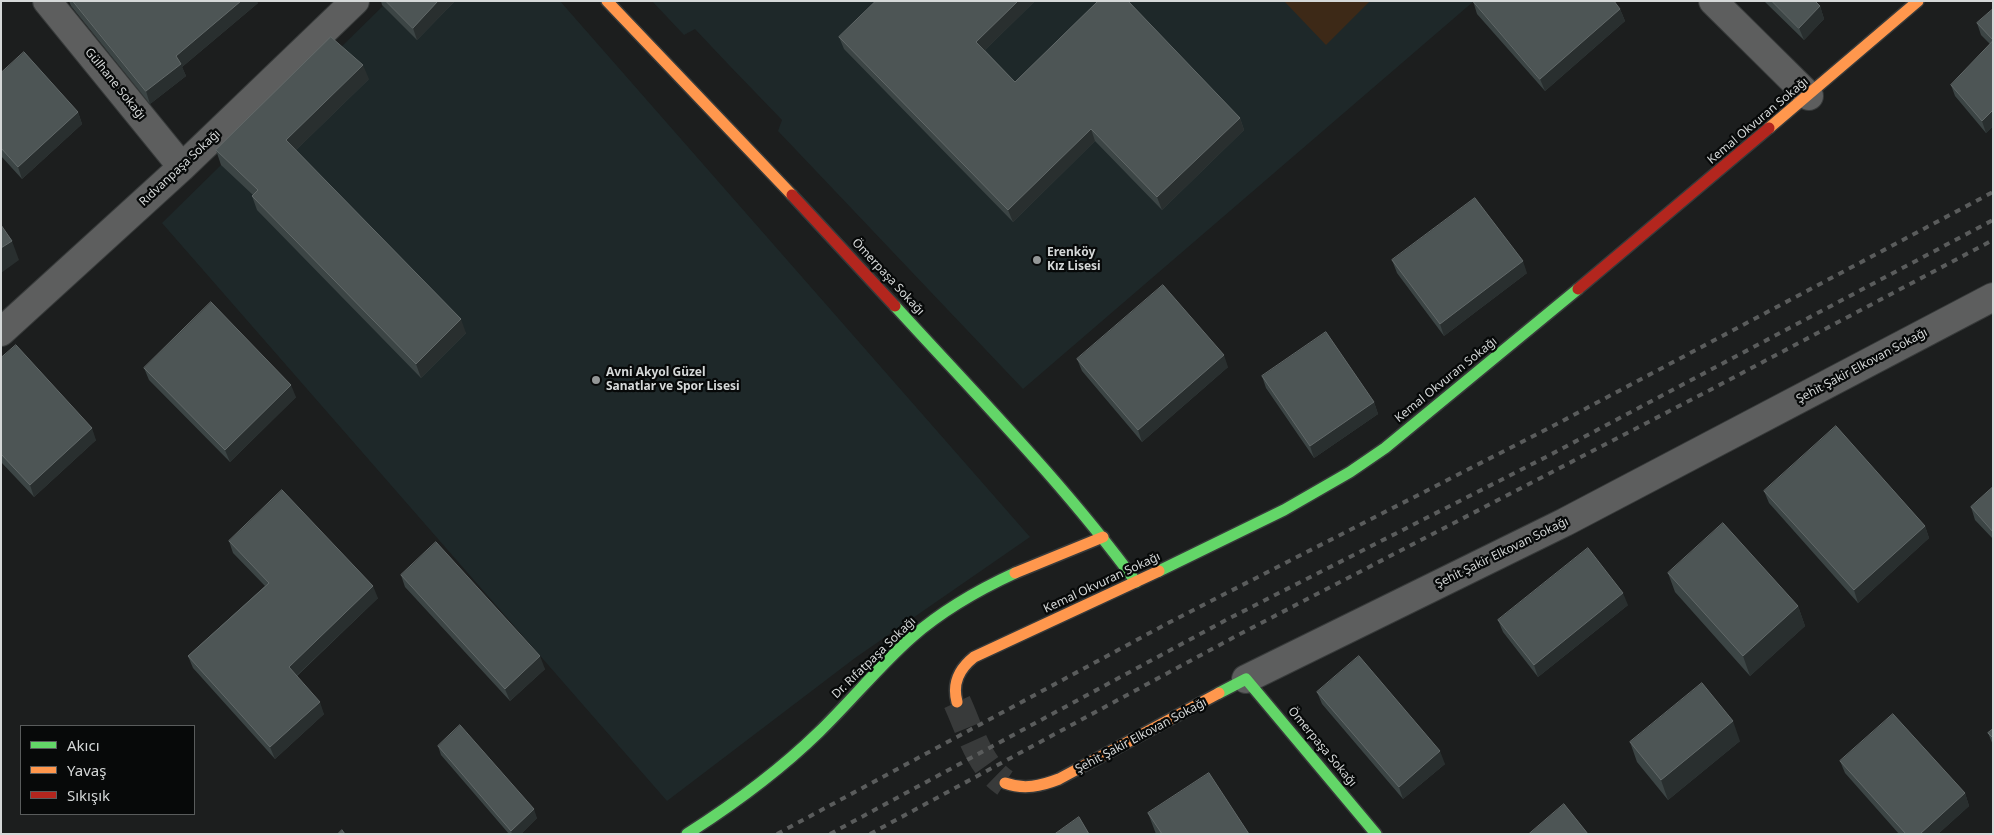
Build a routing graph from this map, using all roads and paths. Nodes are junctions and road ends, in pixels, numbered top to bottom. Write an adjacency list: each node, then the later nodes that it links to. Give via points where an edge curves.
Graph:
1 (48, 1): 7 (street, Gülhane Sokağı)
2 (356, 1): 7 (street, Rıdvanpaşa Sokağı)
3 (607, 1): 10 (street, Ömerpaşa Sokağı, via 858,265)
4 (1713, 1): 6 (street)
5 (1918, 1): 6 (street, Kemal Okvuran Sokağı)
6 (1809, 96): 11 (street, Kemal Okvuran Sokağı, via 1385,448 1302,501)
7 (182, 167): 9 (street, Rıdvanpaşa Sokağı)
8 (1993, 297): 12 (street, Şehit Şakir Elkovan Sokağı, via 1573,518)
9 (1, 332)
10 (1103, 537): 11 (street, Ömerpaşa Sokağı); 15 (street, Dr. Rıfatpaşa Sokağı, via 1034,563 938,617 912,638 780,768 745,796)
11 (1136, 582): 13 (street, Kemal Okvuran Sokağı, via 974,657 957,677 954,690)
12 (1246, 679): 14 (street, Şehit Şakir Elkovan Sokağı, via 1060,779 1032,787); 16 (street, Ömerpaşa Sokağı)
13 (957, 702)
14 (1005, 783)
15 (687, 834)
16 (1376, 834)

